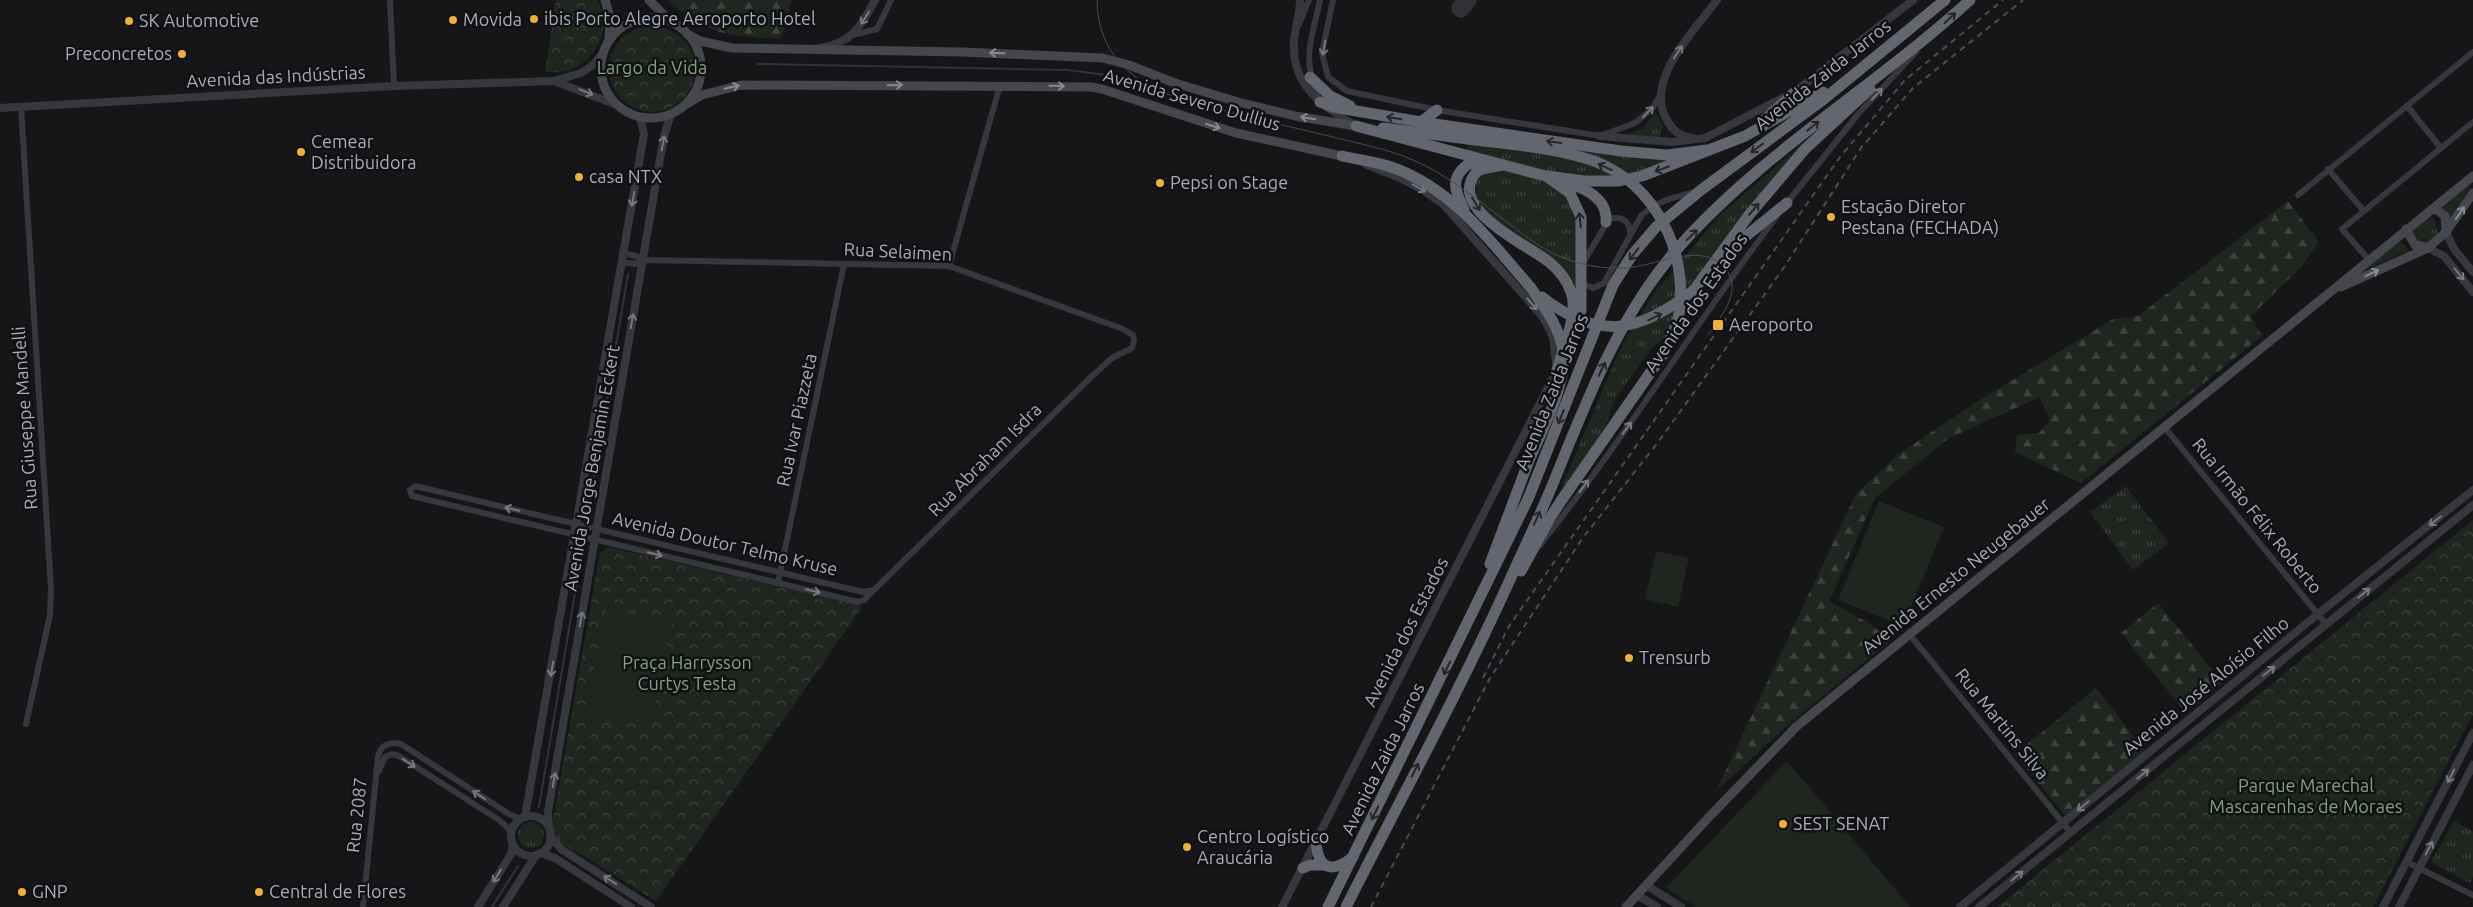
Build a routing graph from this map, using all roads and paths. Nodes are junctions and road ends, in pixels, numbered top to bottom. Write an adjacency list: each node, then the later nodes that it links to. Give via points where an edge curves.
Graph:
1 (390, 0): 27 (street)
2 (605, 0): 19 (main road, via 610,17)
3 (649, 0): 14 (main road)
4 (875, 0): 17 (street, one-way to 17)
5 (891, 0): 17 (street, via 877,29)
6 (1300, 0): 15 (street)
7 (1309, 0): 15 (street)
8 (1320, 0): 23 (street, via 1310,44)
9 (1334, 0): 36 (street, one-way to 36, via 1322,52 1328,77 1347,91)
10 (1717, 0): 29 (street, one-way to 10, via 1663,80 1677,54)
11 (1913, 0): 28 (street)
12 (1945, 0): 24 (highway, Avenida Zaida Jarros)
13 (1970, 0): 18 (highway, Avenida Zaida Jarros, one-way to 13)
14 (671, 22): 16 (main road); 19 (main road, via 637,20 626,24)
15 (1297, 27): 30 (street, via 1295,63 1306,88)
16 (687, 34): 20 (main road, Avenida Severo Dullius, via 700,41 732,48); 31 (main road, via 699,52 701,74)
17 (853, 35): 20 (street, via 823,47)
18 (1930, 36): 56 (street, Avenida dos Estados, one-way to 18, via 1859,113); 67 (highway, one-way to 18, via 1749,215 1805,149); 94 (highway, Avenida Zaida Jarros, one-way to 18, via 1610,350 1644,294 1678,249 1727,200 1839,105)
19 (610, 40): 22 (main road)
20 (799, 50): 42 (main road, Avenida Severo Dullius, one-way to 20, via 1238,102 1103,58 971,52)
21 (2473, 52): 33 (street)
22 (603, 53): 25 (street, Avenida das Indústrias, via 581,73); 32 (main road, via 602,81 609,97)
23 (1310, 77): 30 (street); 38 (highway, via 1330,96)
24 (1851, 77): 44 (highway); 53 (highway, Avenida Zaida Jarros, one-way to 53)
25 (554, 80): 27 (street, Avenida das Indústrias); 32 (street, Avenida das Indústrias, one-way to 32)
26 (1000, 85): 31 (main road, Avenida Severo Dullius, one-way to 26, via 716,90 741,85); 48 (main road, Avenida Severo Dullius, one-way to 48, via 1102,89 1236,133); 70 (street)
27 (394, 86): 34 (street, Avenida das Indústrias)
28 (1796, 91): 44 (highway); 45 (street)
29 (1659, 96): 43 (street, one-way to 29, via 1635,123 1652,109); 45 (street, via 1662,112 1675,131 1690,138)
30 (1320, 102): 38 (highway); 42 (street)
31 (687, 104): 37 (main road)
32 (617, 105): 39 (main road)
33 (2406, 106): 46 (street); 50 (street)
34 (21, 107): 35 (street, Avenida das Indústrias); 95 (street, Rua Giuseppe Mandelli, via 51,589 50,615)
35 (0, 108)
36 (1436, 110): 40 (highway); 43 (street)
37 (671, 114): 39 (main road, via 652,119); 66 (street, Avenida Jorge Benjamin Eckert, one-way to 37, via 664,136)
38 (1368, 114): 40 (highway, one-way to 38)
39 (640, 117): 65 (street, Avenida Jorge Benjamin Eckert, one-way to 65, via 644,134)
40 (1421, 122): 47 (highway, one-way to 40, via 1667,155 1630,152)
41 (2473, 122): 46 (street)
42 (1356, 126): 49 (highway); 85 (highway, one-way to 42, bridge, via 1561,501 1664,353 1680,307 1679,272 1673,240 1656,208 1636,187 1614,171 1582,157 1408,129)
43 (1600, 136): 45 (street, via 1672,142)
44 (1745, 136): 47 (highway)
45 (1705, 138)
46 (2440, 148): 58 (street)
47 (1706, 150): 51 (highway, one-way to 51, via 1667,168 1619,181)
48 (1342, 156): 59 (highway, via 1394,168 1417,178); 77 (street, Avenida Severo Dullius, one-way to 77, via 1400,178 1444,206 1543,317 1552,337)
49 (1506, 164): 51 (highway); 59 (highway, via 1474,162 1463,167 1454,189); 77 (highway, one-way to 77, via 1474,174 1470,195 1497,229 1564,276 1574,309)
50 (2328, 169): 55 (street); 58 (street)
51 (1547, 176): 60 (highway, via 1596,195 1606,214); 72 (highway, one-way to 51, via 1581,217 1570,193)
52 (2473, 176): 57 (main road, Avenida Ernesto Neugebauer)
53 (1701, 190): 63 (street, via 1662,200 1641,216); 91 (highway, Avenida Zaida Jarros, one-way to 91, via 1656,227 1632,255 1613,285 1528,500)
54 (2473, 193): 62 (main road, Avenida Ernesto Neugebauer, one-way to 54)
55 (2298, 195)
56 (1787, 203): 67 (highway); 85 (street, Avenida dos Estados, one-way to 56)
57 (2431, 210): 61 (main road, Avenida Ernesto Neugebauer); 62 (main road, via 2445,216)
58 (2364, 211): 68 (street, via 2342,229)
59 (1465, 212): 73 (highway)
60 (1606, 222): 63 (street, via 1622,218 1630,227); 72 (street)
61 (2406, 229): 64 (main road, via 2415,245); 68 (main road, Avenida Ernesto Neugebauer)
62 (2446, 232): 64 (main road, Avenida Ernesto Neugebauer); 71 (street, via 2454,249)
63 (1630, 235): 72 (street, via 1601,285 1589,287)
64 (2428, 248): 74 (street, one-way to 74, via 2444,256); 75 (main road, Avenida Ernesto Neugebauer, one-way to 64)
65 (623, 257): 66 (street, Rua Selaimen, via 635,264); 81 (street, Avenida Jorge Benjamin Eckert)
66 (643, 260): 69 (street, Rua Selaimen); 82 (street, Avenida Jorge Benjamin Eckert, one-way to 66)
67 (1717, 260): 73 (highway, one-way to 67, bridge, via 1569,316 1599,326 1628,326 1655,318 1694,290)
68 (2369, 260): 75 (main road, Avenida Ernesto Neugebauer)
69 (844, 264): 70 (street, Rua Selaimen); 86 (street, Rua Ivar Piazzeta)
70 (949, 266): 76 (street, Rua Selaimen, via 1122,328 1132,335)
71 (2473, 272)
72 (1580, 273): 77 (highway, via 1582,309 1572,343)
73 (1531, 288): 91 (highway, bridge, via 1547,311 1560,339 1563,366 1556,394)
74 (2473, 292)
75 (2328, 294): 78 (main road, Avenida Ernesto Neugebauer)
76 (1134, 341): 88 (street, Rua Abraham Isdra, via 1132,348 1112,358 1091,377)
77 (1557, 370): 104 (street, Avenida dos Estados)
78 (2165, 428): 90 (street, Rua Irmão Félix Roberto); 93 (main road, Avenida Ernesto Neugebauer)
79 (2473, 490): 90 (street, Avenida José Aloísio Filho, one-way to 90)
80 (2473, 505): 92 (street, Avenida José Aloísio Filho, one-way to 80)
81 (577, 524): 82 (street, Avenida Doutor Telmo Kruse); 83 (street, Avenida Jorge Benjamin Eckert); 83 (street, Avenida Doutor Telmo Kruse, one-way to 83, via 415,486 410,490 412,496)
82 (597, 529): 84 (street, Avenida Jorge Benjamin Eckert); 86 (street, Avenida Doutor Telmo Kruse)
83 (575, 535): 84 (street, Avenida Doutor Telmo Kruse); 99 (street, Avenida Jorge Benjamin Eckert, one-way to 99)
84 (595, 539): 87 (street, Avenida Doutor Telmo Kruse, one-way to 87); 101 (street, Avenida Jorge Benjamin Eckert, one-way to 84, via 548,812)
85 (1523, 567): 94 (highway)
86 (780, 572): 87 (street, Rua Ivar Piazzeta); 88 (street, Avenida Doutor Telmo Kruse, via 863,592)
87 (778, 583): 89 (street, Avenida Doutor Telmo Kruse, one-way to 89)
88 (874, 590): 89 (street, Rua Abraham Isdra)
89 (858, 602)
90 (2318, 614): 92 (street, Rua Irmão Félix Roberto); 100 (street, Avenida José Aloísio Filho, one-way to 100)
91 (1469, 624): 106 (highway, Avenida Zaida Jarros, one-way to 106)
92 (2326, 624): 102 (street, Avenida José Aloísio Filho, one-way to 92)
93 (1910, 635): 100 (street, Rua Martins Silva); 111 (main road, Avenida Ernesto Neugebauer, via 1797,726)
94 (1482, 642): 121 (highway, Avenida Zaida Jarros, one-way to 94)
95 (26, 724)
96 (2473, 733): 107 (street, one-way to 107)
97 (2473, 765): 110 (street, one-way to 97)
98 (378, 778): 99 (street, Rua 2087, one-way to 98, via 509,814 401,744 387,744 381,748); 103 (street, one-way to 103, via 385,757 399,756 500,820 509,829); 114 (street, Rua 2087)
99 (523, 818): 101 (street, via 536,817); 103 (street, via 513,826)
100 (2063, 823): 102 (street, Rua Martins Silva); 125 (street, Avenida José Aloísio Filho)
101 (550, 831): 105 (street, via 548,845); 118 (street, one-way to 101, via 561,849)
102 (2071, 833): 126 (street, Avenida José Aloísio Filho, one-way to 102)
103 (512, 841): 105 (street, via 523,854); 115 (street, one-way to 115, via 511,854)
104 (1316, 844): 108 (highway); 109 (street, Avenida dos Estados)
105 (538, 854): 116 (street); 117 (street, via 555,858)
106 (1354, 856): 108 (highway, via 1338,868); 120 (highway, Avenida Zaida Jarros)
107 (2407, 862): 110 (street); 127 (street)
108 (1325, 865): 109 (highway)
109 (1303, 868): 119 (street, Avenida dos Estados)
110 (2419, 868): 113 (street); 128 (street)
111 (1646, 885): 112 (main road, Avenida Ernesto Neugebauer); 124 (street)
112 (1637, 895): 122 (main road, Avenida Ernesto Neugebauer); 123 (street)
113 (2473, 895)
114 (363, 907)
115 (478, 907)
116 (503, 907)
117 (631, 907)
118 (651, 907)
119 (1282, 907)
120 (1328, 907)
121 (1346, 907)
122 (1626, 907)
123 (1657, 907)
124 (1682, 907)
125 (1960, 907)
126 (1979, 907)
127 (2383, 907)
128 (2399, 907)

